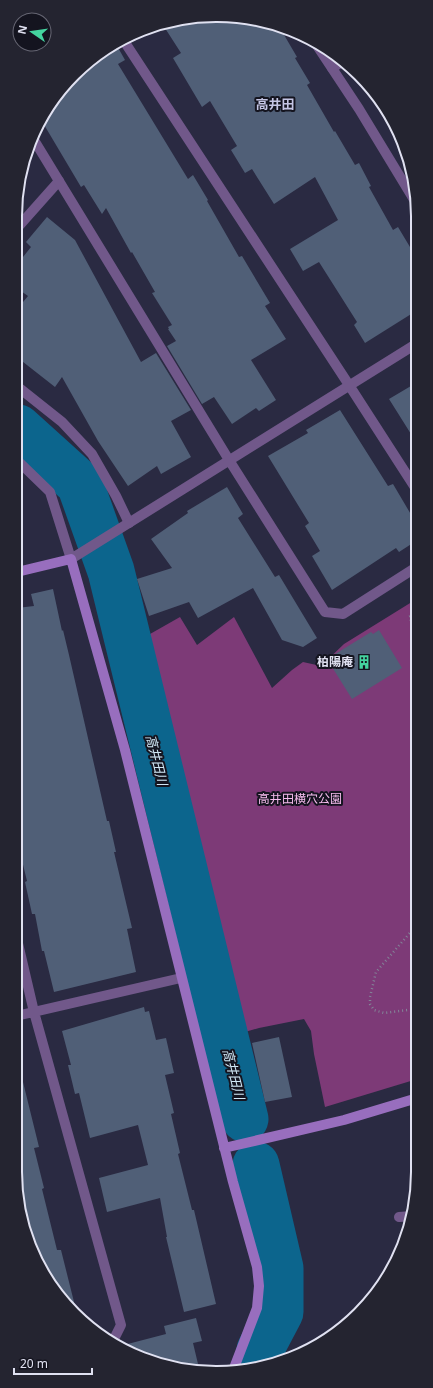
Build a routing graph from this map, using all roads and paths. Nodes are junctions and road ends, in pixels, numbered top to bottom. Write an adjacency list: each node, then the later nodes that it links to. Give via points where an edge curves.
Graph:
1 (126, 44): 10 (street)
2 (322, 53): 4 (street)
3 (338, 64): 4 (street)
4 (332, 68): 7 (street)
5 (36, 144): 6 (street)
6 (59, 181): 8 (street); 12 (street)
7 (407, 182)
8 (22, 223)
9 (411, 347): 10 (street)
10 (349, 385): 12 (street); 14 (street)
11 (22, 390): 15 (street, via 62,422 92,454)
12 (229, 460): 15 (street); 18 (street, via 325,612 343,614)
13 (22, 465): 16 (street, via 50,492)
14 (411, 481)
15 (129, 523): 16 (street)
16 (71, 559): 17 (street); 21 (street, via 125,750)
17 (22, 571)
18 (411, 571)
19 (411, 932): 22 (path, via 376,972 370,1004 374,1010 384,1013)
20 (22, 960): 23 (street)
21 (181, 978): 23 (street); 26 (street)
22 (411, 1009)
23 (34, 1012): 24 (street); 29 (street, via 121,1324)
24 (22, 1015)
25 (411, 1100): 26 (street, via 344,1120)
26 (224, 1148): 30 (street, via 257,1267 259,1286 257,1308)
27 (399, 1217): 28 (street)
28 (405, 1217)
29 (115, 1337)
30 (235, 1365)

